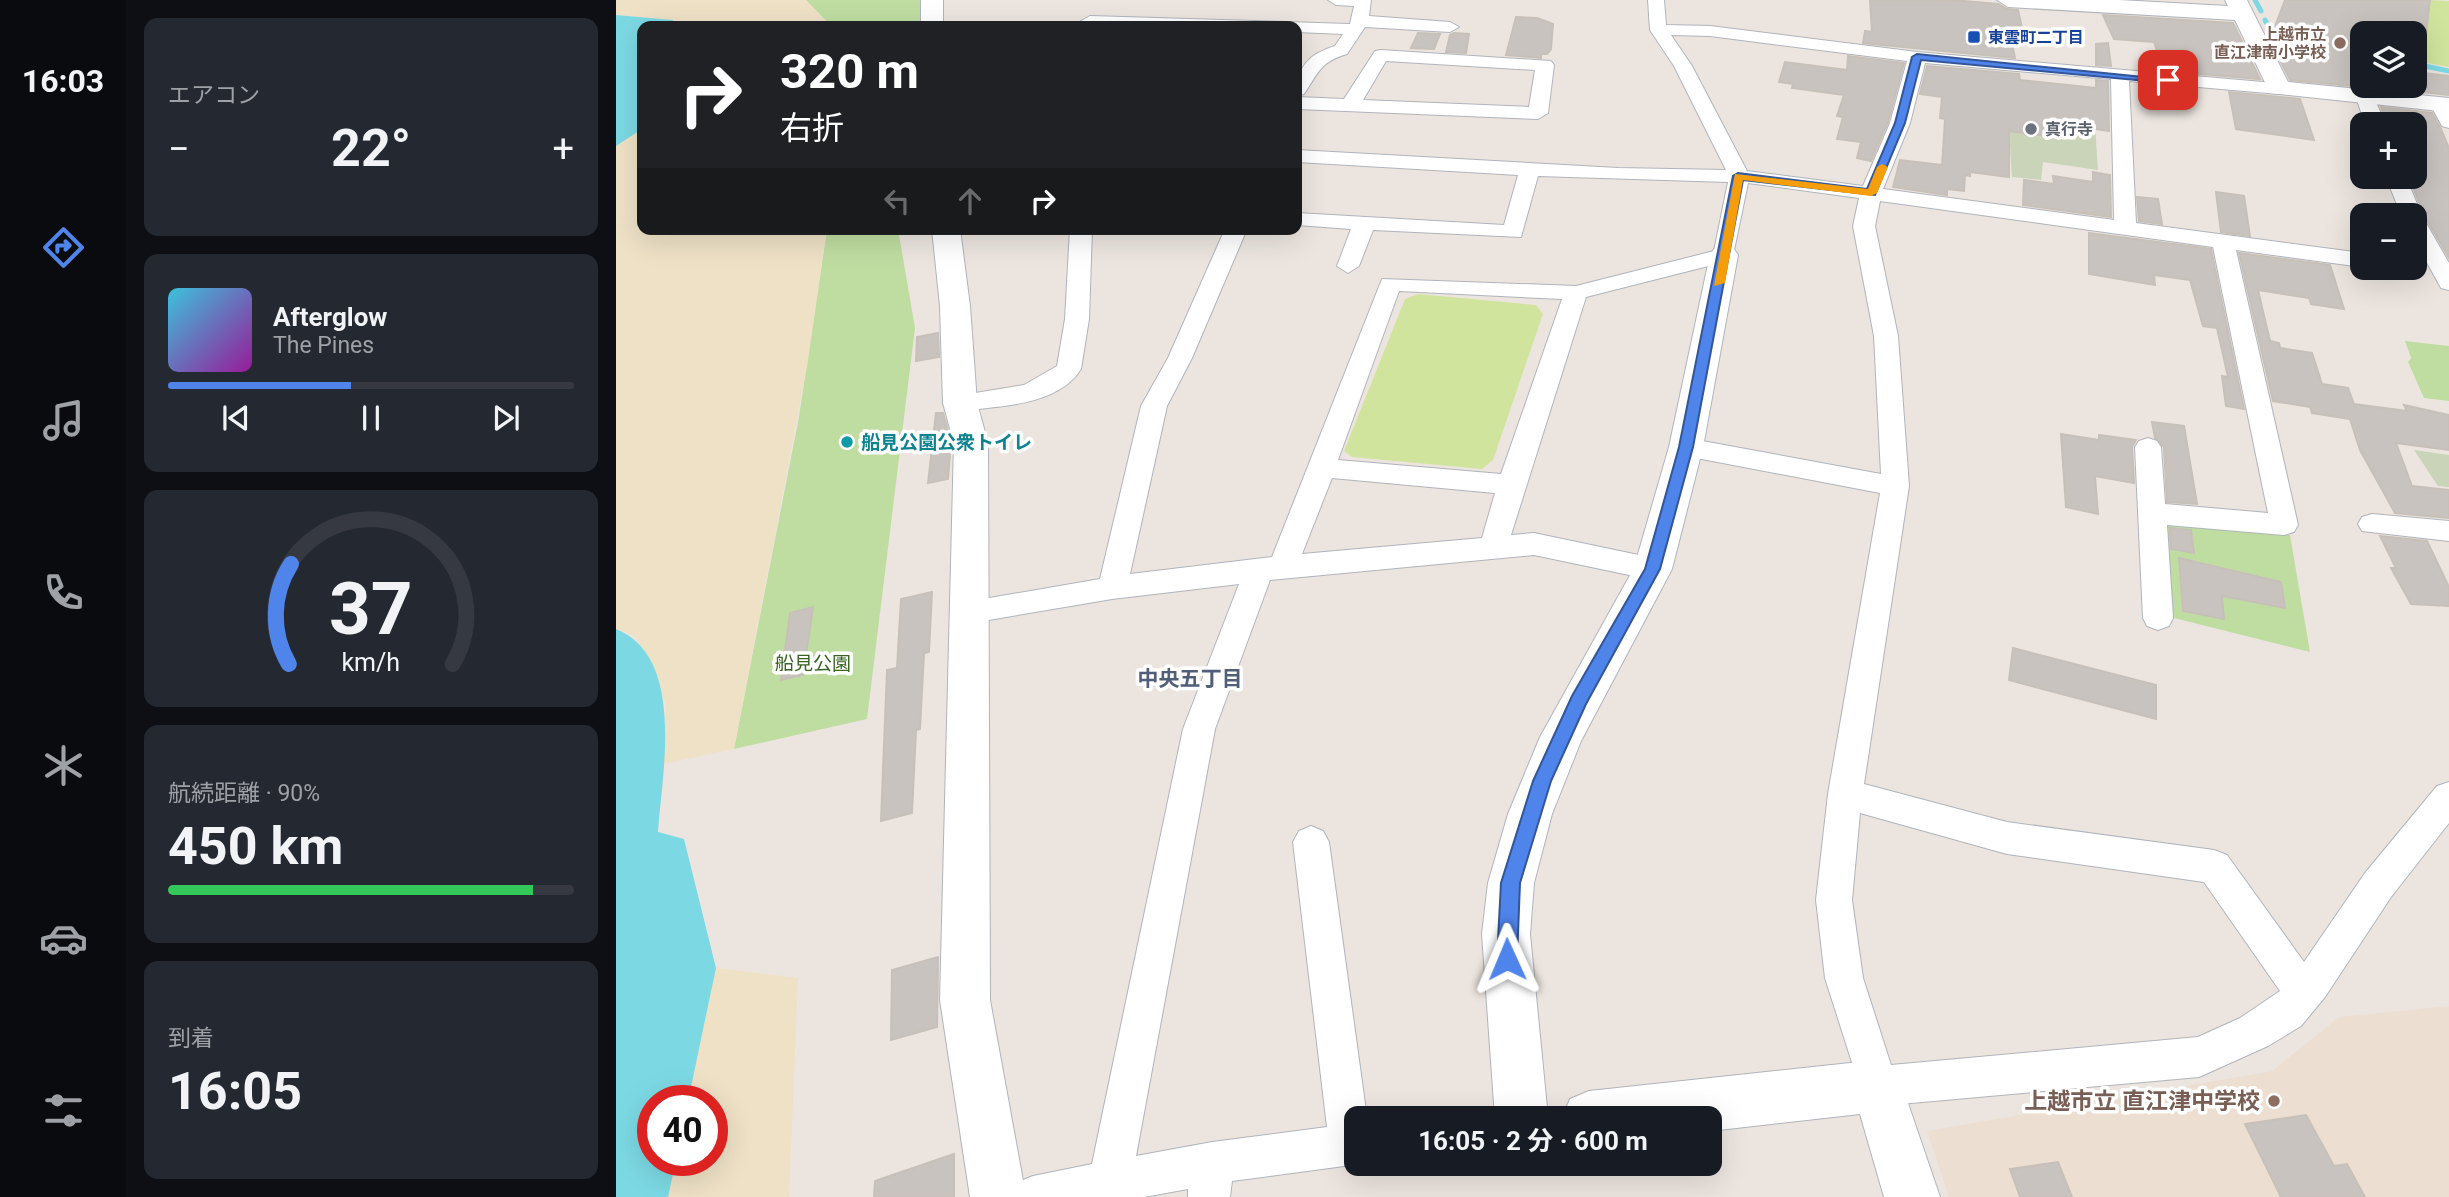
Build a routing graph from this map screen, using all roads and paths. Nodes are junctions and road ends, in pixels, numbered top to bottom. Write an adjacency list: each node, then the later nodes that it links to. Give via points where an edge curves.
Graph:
1 (932, 0): 8 (street)
2 (1105, 0): 9 (street)
3 (1336, 0): 6 (street)
4 (1656, 0): 13 (street)
5 (2008, 0): 7 (street)
6 (1363, 1): 10 (street)
7 (2240, 7): 18 (street)
8 (932, 21)
9 (1090, 21)
10 (1357, 25): 11 (street); 12 (street); 16 (street, via 1341,50)
11 (1302, 27)
12 (1450, 27)
13 (1659, 30): 14 (street, via 1710,31); 27 (street, via 1696,89)
14 (1917, 57): 17 (street); 28 (street, via 1900,123)
15 (1434, 58): 19 (street); 19 (street, via 1545,65 1538,113); 23 (street, via 1381,55)
16 (1304, 65)
17 (2120, 76): 18 (street); 31 (street)
18 (2279, 88): 20 (street)
19 (1421, 95): 23 (street)
20 (2350, 95)
21 (2371, 98): 24 (street)
22 (1302, 103): 23 (street)
23 (1350, 105)
24 (2446, 110)
25 (1302, 162): 26 (street)
26 (1530, 168): 27 (street); 30 (street, via 1513,232)
27 (1738, 176): 28 (street); 37 (street)
28 (1871, 193): 31 (street); 48 (street, via 1864,226 1886,336)
29 (1302, 219): 30 (street)
30 (1364, 224): 39 (street)
31 (2125, 229): 35 (street)
32 (947, 235): 43 (street)
33 (1081, 235): 43 (street, via 1077,319 1069,369 1049,386)
34 (1233, 235): 55 (street, via 1154,406)
35 (2223, 241): 38 (street); 49 (street, via 2284,525)
36 (2427, 243): 41 (street)
37 (1724, 255): 42 (street); 44 (street)
38 (2350, 258)
39 (1348, 266)
40 (2427, 272): 41 (street)
41 (2446, 277)
42 (1576, 293): 46 (street, via 1390,284); 47 (street)
43 (960, 403): 56 (street, via 971,443)
44 (1686, 447): 48 (street); 54 (street)
45 (2148, 447): 49 (street)
46 (1322, 468): 47 (street); 53 (street)
47 (1511, 485): 52 (street)
48 (1895, 486): 58 (street)
49 (2152, 513): 57 (street)
50 (2372, 524): 51 (street)
51 (2449, 531)
52 (1493, 549): 53 (street); 54 (street, via 1534,544)
53 (1271, 568): 55 (street); 68 (street, via 1199,729)
54 (1653, 569): 64 (street, via 1556,748 1530,814 1511,883 1507,946)
55 (1112, 588): 56 (street)
56 (971, 611): 69 (street, via 965,1000)
57 (2158, 618)
58 (1845, 794): 61 (street, via 2007,838 2214,867); 62 (street, via 1834,900 1837,935 1844,978)
59 (2449, 797): 61 (street, via 2378,885)
60 (1311, 842): 63 (street)
61 (2303, 992): 62 (street, via 2287,1012 2199,1057)
62 (1878, 1086): 65 (street); 71 (street)
63 (1348, 1106)
64 (1520, 1106)
65 (1697, 1106)
66 (1344, 1146): 67 (street)
67 (1210, 1180): 68 (street)
68 (1110, 1182): 70 (street)
69 (998, 1197)
70 (1033, 1197)
71 (1912, 1197)

